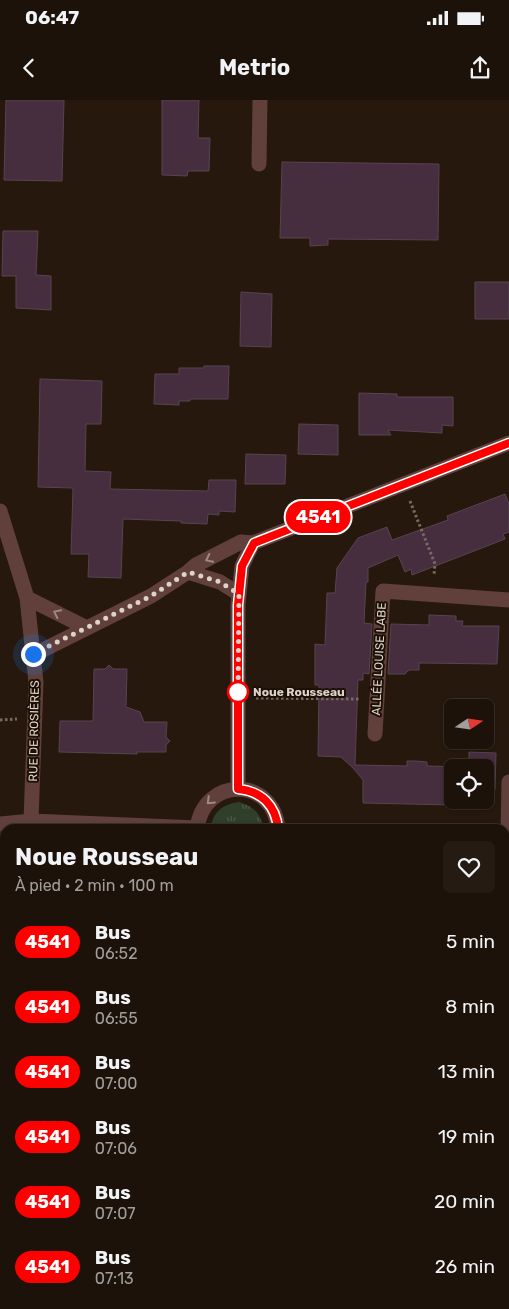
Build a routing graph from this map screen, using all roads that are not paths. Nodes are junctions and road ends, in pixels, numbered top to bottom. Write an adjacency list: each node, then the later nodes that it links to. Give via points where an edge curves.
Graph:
1 (260, 100): 2 (street)
2 (259, 164)
3 (509, 443): 5 (street)
4 (0, 511): 8 (street, RUE DE ROSIÈRES)
5 (254, 543): 6 (street, one-way to 6, via 242,542); 7 (street, via 242,566)
6 (188, 572): 7 (street, via 220,582); 10 (street, via 151,596)
7 (239, 594): 14 (street)
8 (27, 598): 10 (street, one-way to 8); 11 (street, RUE DE ROSIÈRES)
9 (509, 600): 12 (street, ALLÉE LOUISE LABE, via 383,591)
10 (87, 628): 11 (street)
11 (33, 654): 15 (street, RUE DE ROSIÈRES, via 36,682)
12 (375, 734)
13 (509, 782): 20 (street)
14 (238, 789): 18 (street, one-way to 18, via 228,790 210,800 203,808); 19 (street, via 254,792 267,801 276,814)
15 (31, 821): 16 (street); 17 (street)
16 (0, 824)
17 (102, 824)
18 (198, 824)
19 (277, 824)
20 (507, 824)

